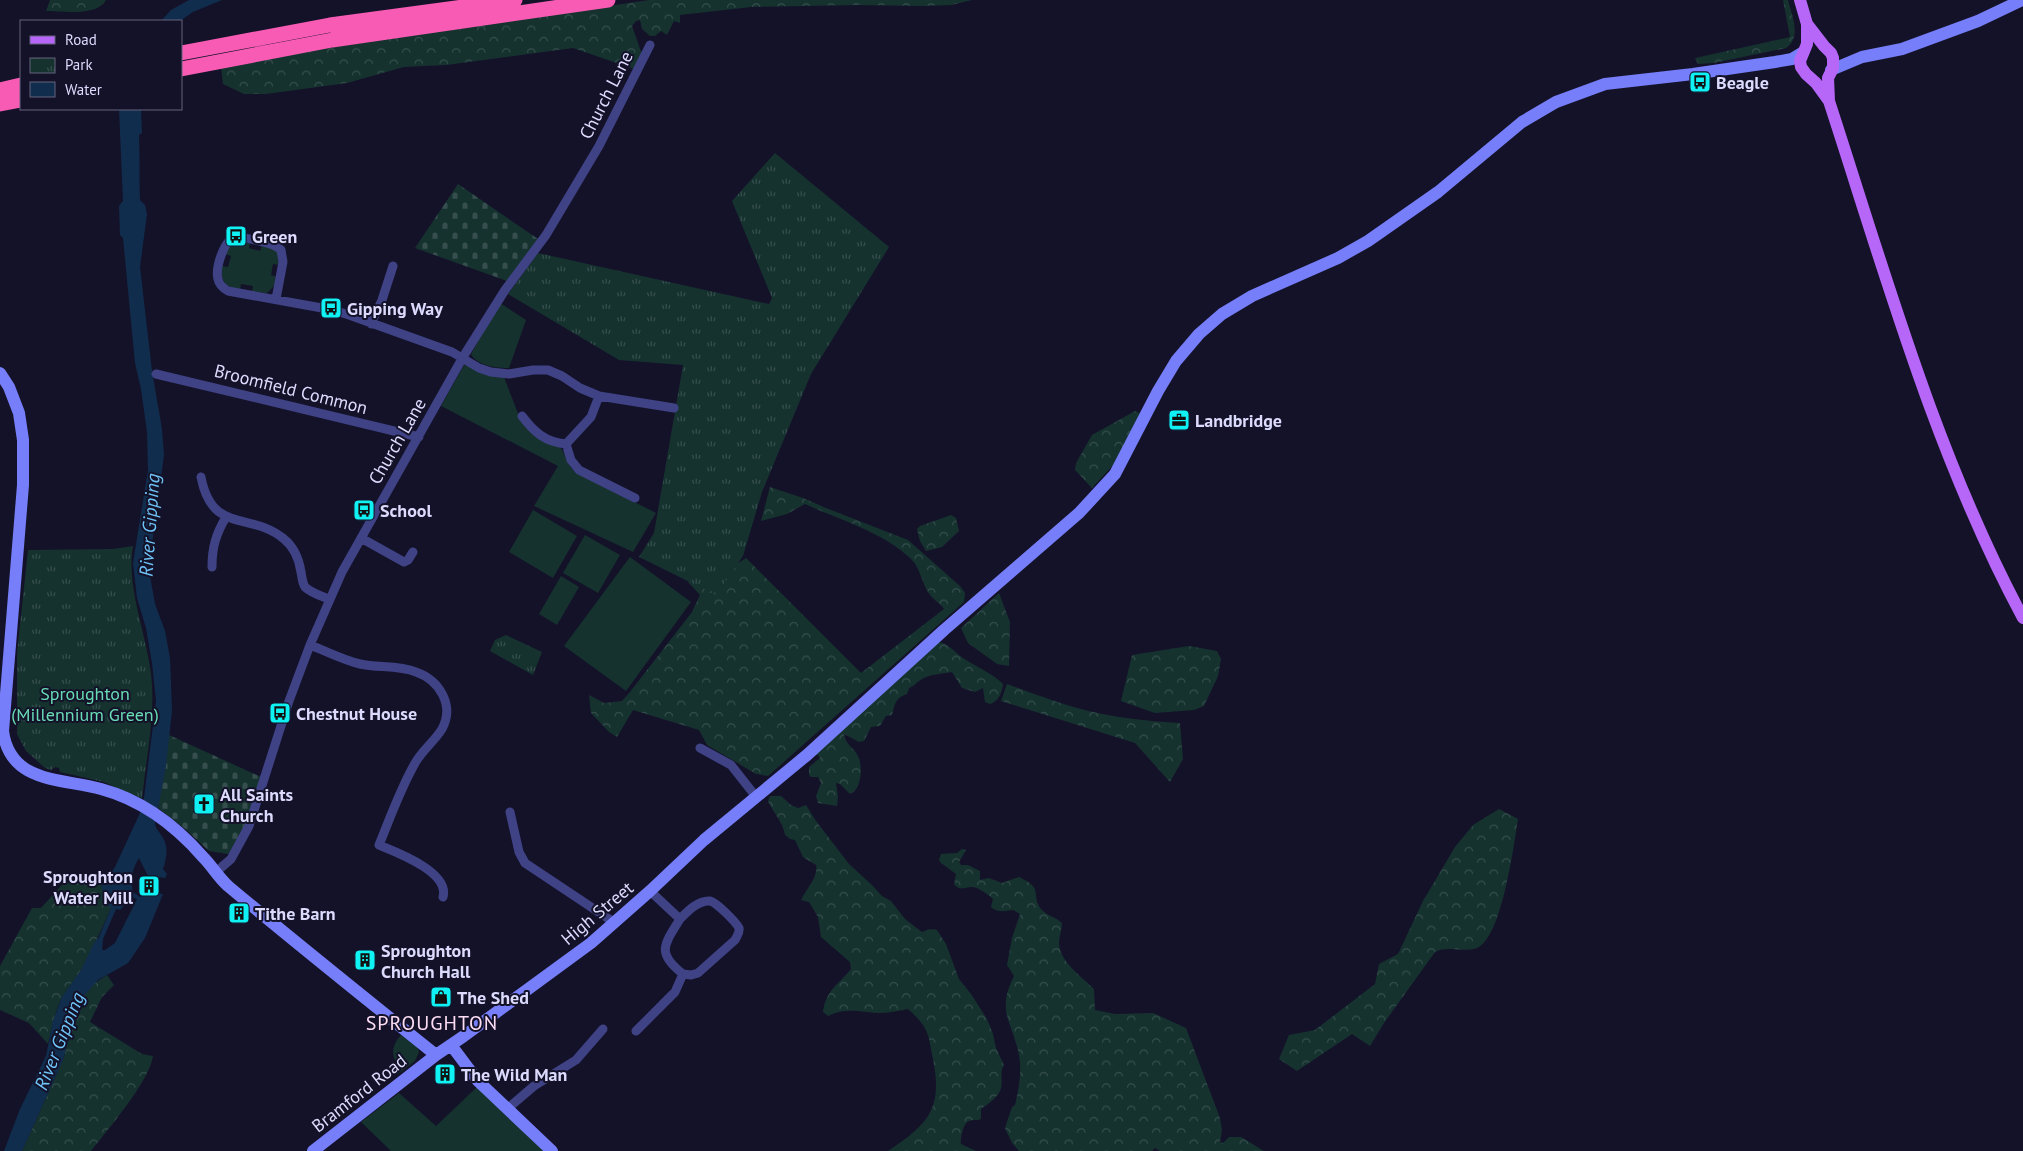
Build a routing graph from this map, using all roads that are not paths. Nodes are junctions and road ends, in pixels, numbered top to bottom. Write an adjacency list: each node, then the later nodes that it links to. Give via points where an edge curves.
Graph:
1 (515, 0): 9 (highway, via 330,25)
2 (608, 0): 12 (highway, via 332,40)
3 (1800, 0): 5 (main road)
4 (2022, 0): 10 (main road, via 1902,50)
5 (1807, 24): 7 (main road); 8 (main road)
6 (650, 45): 23 (street, Church Lane, via 569,198)
7 (1828, 50): 8 (main road, via 1812,45); 10 (main road); 13 (main road, via 1834,62)
8 (1804, 51): 11 (main road, High Street, via 1792,59); 14 (main road, via 1800,61)
9 (182, 53)
10 (1862, 57): 13 (main road)
11 (1774, 62): 14 (main road); 41 (main road, High Street, via 1605,84 1556,102 1522,122 1438,192 1368,241 1338,258 1252,296 1222,314 1176,360 1115,474 1079,513)
12 (182, 69)
13 (1830, 72): 14 (main road, via 1822,78); 18 (main road)
14 (1808, 75): 18 (main road)
15 (20, 85): 16 (highway)
16 (0, 90)
17 (20, 100): 19 (highway)
18 (1829, 101): 38 (main road, via 1926,395 1998,572)
19 (0, 104)
20 (393, 266): 22 (street)
21 (276, 299): 21 (street, via 228,291 221,286 217,273 230,240 244,238 281,250 283,262); 22 (street, via 333,310)
22 (372, 324): 23 (street)
23 (462, 357): 26 (street, via 479,368 496,373 553,372); 29 (street, Church Lane)
24 (0, 373): 43 (main road, via 9,386 19,413 23,440 23,485 5,744 22,767 42,778 87,785 138,803 164,820)
25 (156, 374): 29 (street, Broomfield Common)
26 (599, 396): 27 (street); 30 (street, via 591,417)
27 (674, 408)
28 (522, 416): 30 (street, via 544,438)
29 (419, 437): 34 (street, Church Lane)
30 (566, 444): 32 (street, via 571,460 579,470)
31 (201, 477): 33 (street, via 210,501)
32 (635, 498)
33 (226, 517): 36 (street, via 215,536); 37 (street, via 263,527 284,539 297,556 305,586)
34 (361, 538): 35 (street, via 404,562); 37 (street, Church Lane)
35 (413, 552)
36 (212, 567)
37 (329, 599): 39 (street, Church Lane)
38 (2023, 618)
39 (310, 645): 43 (street, Church Lane, via 249,826 231,859); 45 (street, via 359,664 418,672 441,690 446,713 442,728 415,763 379,845 423,866 443,886)
40 (700, 748): 41 (street, via 731,765)
41 (756, 798): 44 (main road, High Street, via 704,840)
42 (510, 812): 47 (street, via 519,852 525,863)
43 (216, 872): 52 (main road, via 264,916)
44 (650, 891): 46 (street); 47 (main road, High Street)
45 (443, 897)
46 (680, 920): 48 (street, via 664,948 666,957); 48 (street, via 698,904 707,901 713,902 739,928 735,940 698,973)
47 (615, 923): 51 (main road, High Street)
48 (683, 974): 50 (street, via 675,992)
49 (603, 1029): 53 (street, via 576,1060 534,1086)
50 (636, 1031)
51 (452, 1045): 52 (main road, Bramford Road); 53 (main road, via 470,1072)
52 (436, 1055): 54 (main road, Bramford Road)
53 (507, 1109): 55 (main road)
54 (313, 1151)
55 (552, 1151)

